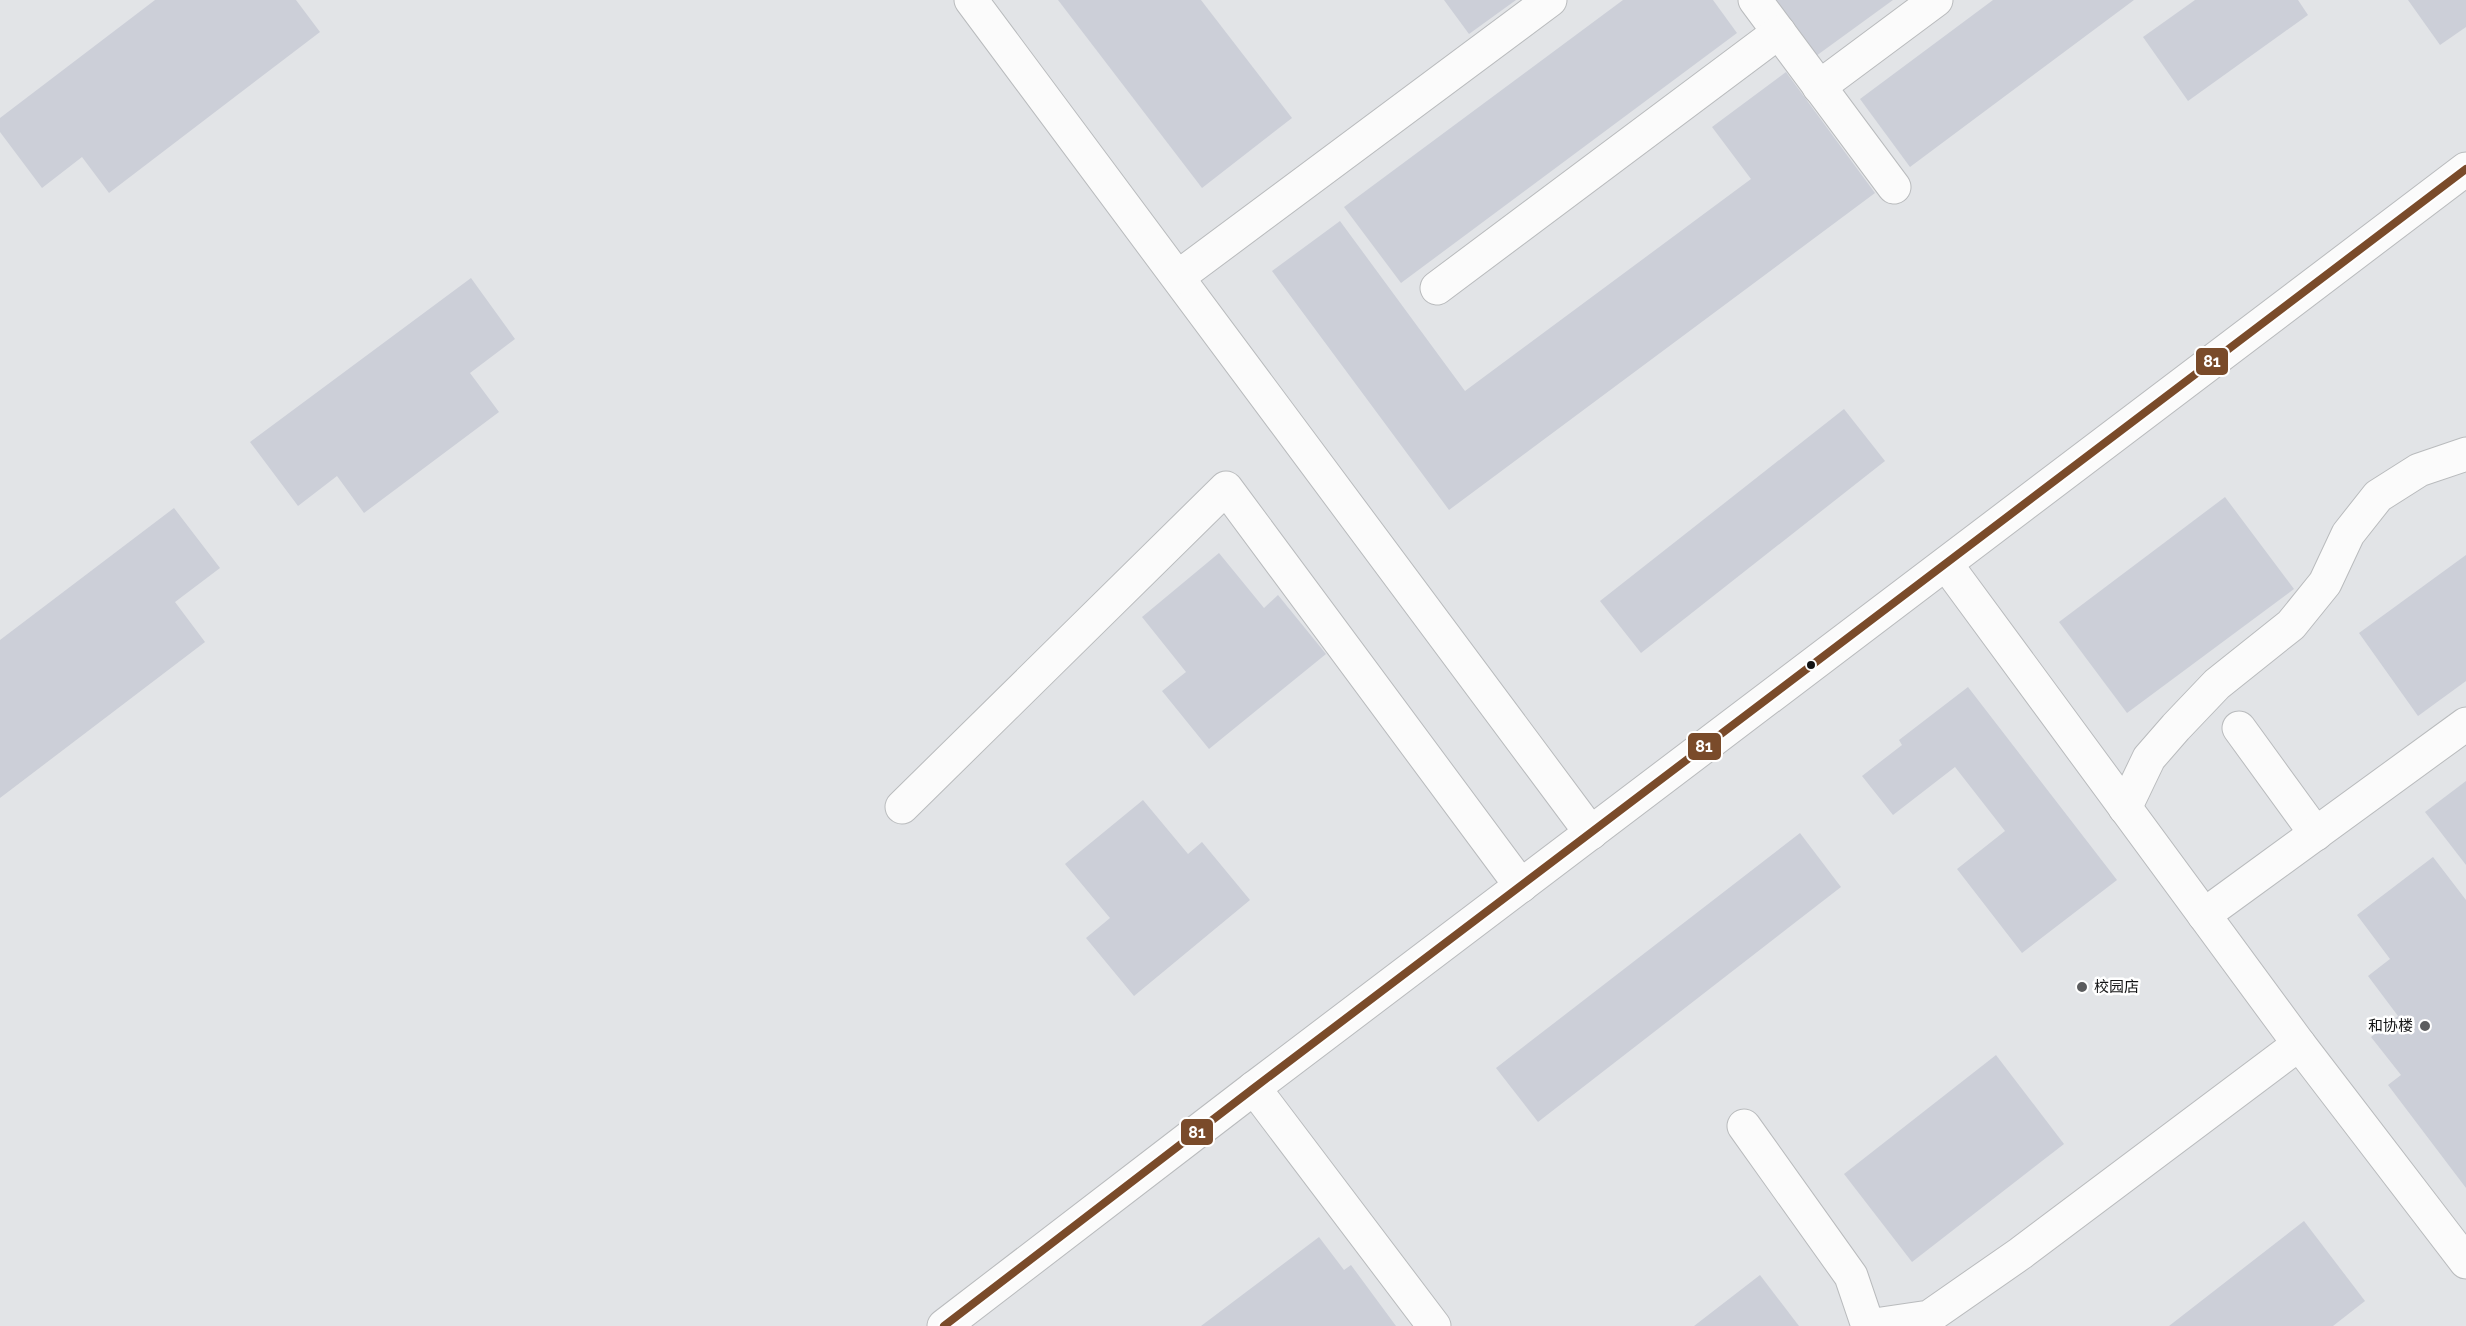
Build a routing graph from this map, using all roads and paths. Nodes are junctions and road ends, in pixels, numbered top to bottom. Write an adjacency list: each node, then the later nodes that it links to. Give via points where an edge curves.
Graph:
1 (971, 0): 9 (street)
2 (1550, 0): 9 (street)
3 (1755, 0): 5 (street)
4 (1936, 0): 6 (street)
5 (1779, 32): 6 (street); 10 (street)
6 (1820, 87): 8 (street)
7 (2466, 170): 12 (street)
8 (1894, 187)
9 (1178, 278): 17 (street)
10 (1437, 288)
11 (2466, 454): 16 (street, via 2419,470 2378,496 2348,534 2325,583 2305,608 2291,625 2217,684 2176,727 2149,758)
12 (1946, 564): 16 (street); 17 (street)
13 (2466, 724): 18 (street)
14 (2239, 728): 18 (street)
15 (902, 807): 19 (street, via 1226,488)
16 (2125, 808): 20 (street)
17 (1591, 832): 19 (street)
18 (2316, 834): 20 (street)
19 (1521, 885): 22 (street)
20 (2204, 915): 21 (street)
21 (2299, 1044): 24 (street); 27 (street, via 2021,1253 1929,1317)
22 (1254, 1088): 25 (street); 26 (street)
23 (1744, 1126): 27 (street, via 1851,1276)
24 (2466, 1262)
25 (944, 1326)
26 (1434, 1326)
27 (1868, 1326)

